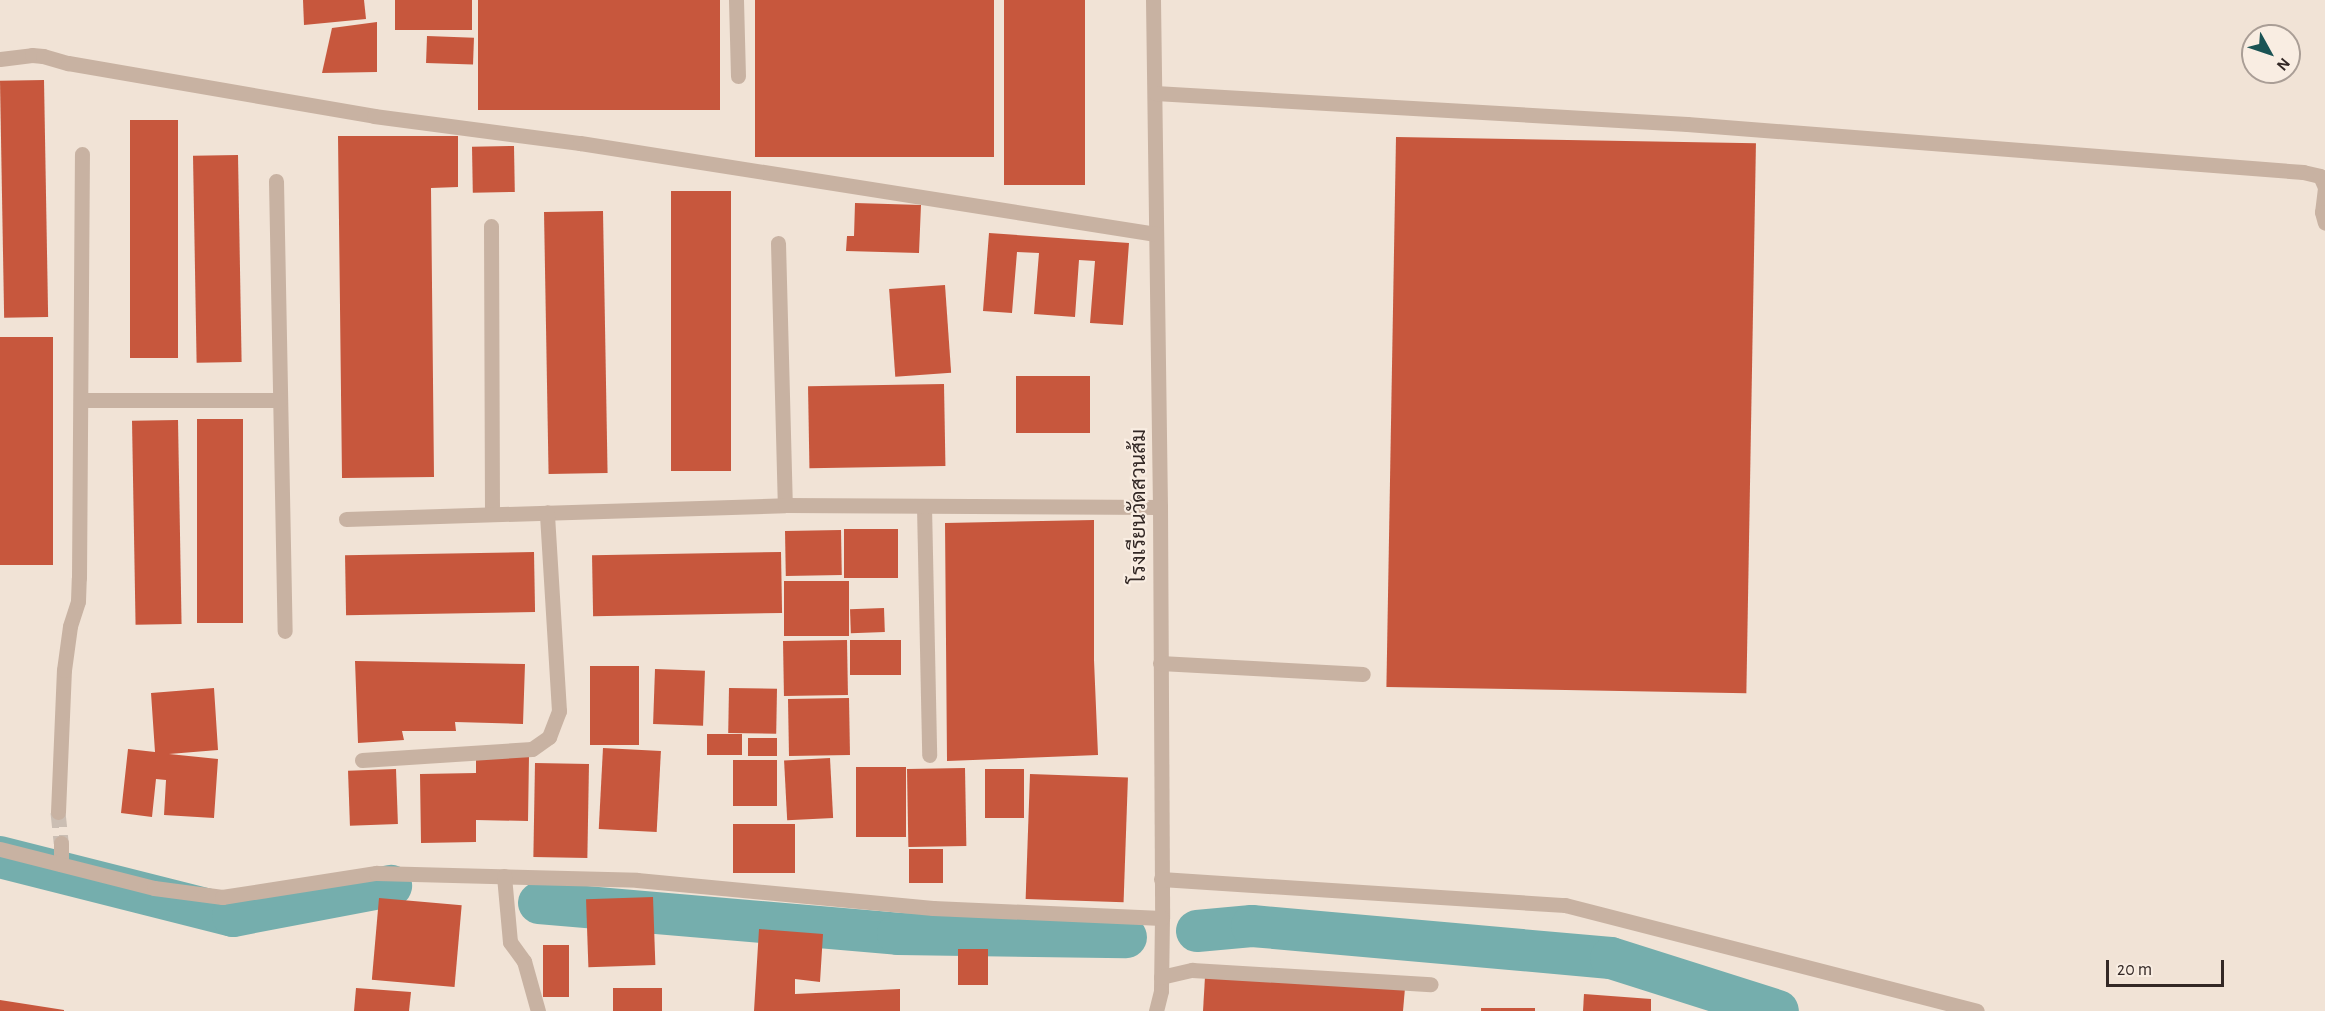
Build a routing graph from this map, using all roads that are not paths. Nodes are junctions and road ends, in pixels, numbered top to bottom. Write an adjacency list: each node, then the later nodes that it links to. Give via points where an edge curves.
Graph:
1 (736, 0): 4 (street)
2 (1153, 0): 5 (street, โรงเรียนวัดสวนส้ม)
3 (0, 59): 11 (street, via 43,56 374,116 580,143)
4 (738, 76)
5 (1155, 93): 8 (street, via 1687,124 2303,172 2320,176); 11 (street, โรงเรียนวัดสวนส้ม)
6 (82, 154): 13 (street)
7 (276, 181): 14 (street)
8 (2325, 188): 9 (street)
9 (2325, 223)
10 (491, 226): 19 (street)
11 (1156, 234): 17 (street, โรงเรียนวัดสวนส้ม)
12 (778, 243): 15 (street)
13 (81, 400): 14 (street); 26 (street, via 78,601 64,670)
14 (280, 400): 21 (street)
15 (785, 504): 16 (street); 18 (street)
16 (924, 506): 17 (street); 24 (street)
17 (1160, 507): 22 (street, โรงเรียนวัดสวนส้ม)
18 (548, 512): 19 (street); 25 (street, via 559,711 549,736 532,749)
19 (492, 514): 20 (street)
20 (346, 519)
21 (285, 631)
22 (1160, 663): 23 (street); 31 (street, โรงเรียนวัดสวนส้ม)
23 (1363, 674)
24 (929, 756)
25 (362, 760)
26 (58, 812)
27 (61, 843): 29 (street)
28 (0, 849): 29 (street)
29 (62, 864): 30 (street, via 154,888 222,897 376,873)
30 (504, 876): 32 (street, via 637,880 933,908); 35 (street, via 510,942 524,961)
31 (1161, 879): 32 (street, โรงเรียนวัดสวนส้ม); 37 (street, via 1565,905)
32 (1162, 918): 33 (street, โรงเรียนวัดสวนส้ม)
33 (1161, 977): 34 (street, via 1192,970); 36 (street, โรงเรียนวัดสวนส้ม)
34 (1431, 984)
35 (538, 1011)
36 (1155, 1011)
37 (1977, 1011)

